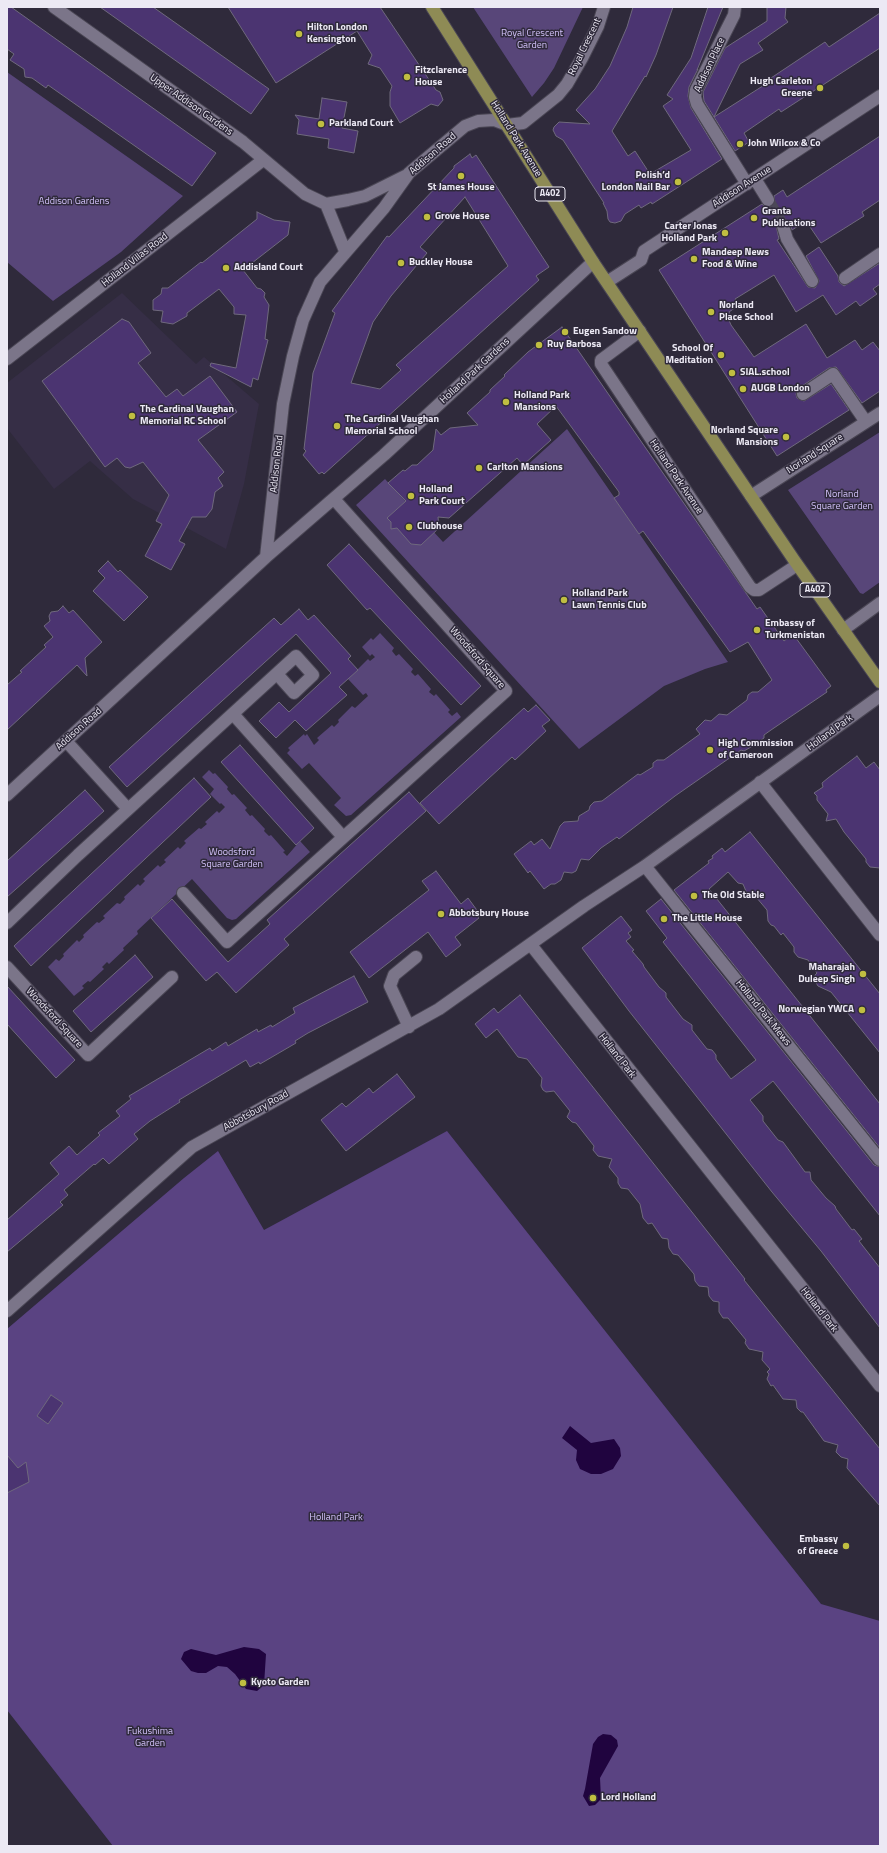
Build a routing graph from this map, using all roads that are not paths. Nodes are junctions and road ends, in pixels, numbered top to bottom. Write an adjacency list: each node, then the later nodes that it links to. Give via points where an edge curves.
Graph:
1 (54, 7): 7 (street, Upper Addison Gardens, via 243,142)
2 (432, 7): 6 (main road, Holland Park Avenue / A402)
3 (604, 7): 6 (street, Royal Crescent, via 586,52 558,95 523,123)
4 (735, 7): 9 (street, Addison Place, via 734,15 696,90 695,97 697,104)
5 (880, 96): 9 (street, Addison Avenue)
6 (507, 125): 8 (street, Addison Road, via 494,120 478,121 465,126); 15 (main road, Holland Park Avenue / A402)
7 (263, 160): 11 (street, Upper Addison Gardens, via 305,194); 20 (street, Holland Villas Road)
8 (410, 173): 11 (street, via 365,196); 13 (street, Addison Road, via 384,208)
9 (751, 181): 10 (street); 17 (street, Addison Avenue, via 644,251 641,260)
10 (768, 200)
11 (326, 204): 13 (street)
12 (783, 226): 18 (street, via 787,239)
13 (345, 251): 26 (street, Addison Road, via 320,282 303,320 293,356 283,404)
14 (880, 254): 16 (street)
15 (594, 262): 17 (main road, Holland Park Avenue / A402); 25 (street, Holland Park Gardens)
16 (845, 278)
17 (607, 282): 19 (main road, Holland Park Avenue / A402)
18 (812, 282)
19 (640, 331): 24 (main road, Holland Park Avenue / A402); 27 (street, Holland Park Avenue, via 601,360 601,364 754,590 759,590)
20 (7, 359)
21 (803, 394): 23 (street, via 833,374)
22 (880, 413): 23 (street, Norland Square)
23 (866, 422): 24 (street, Norland Square)
24 (751, 496): 27 (main road, Holland Park Avenue / A402)
25 (334, 499): 26 (street, Holland Park Gardens); 38 (street, Woodsford Square, via 506,691)
26 (266, 557): 34 (street, Addison Road)
27 (797, 565): 29 (main road, Holland Park Avenue / A402)
28 (880, 603): 29 (street)
29 (843, 630): 31 (main road, Holland Park Avenue / A402)
30 (277, 674): 33 (street)
31 (880, 682)
32 (880, 696): 35 (street, Holland Park)
33 (233, 714): 37 (street); 38 (street)
34 (66, 741): 36 (street, Addison Road); 37 (street)
35 (760, 782): 39 (street, Holland Park); 42 (street)
36 (7, 796)
37 (128, 810): 41 (street)
38 (343, 837): 40 (street, Woodsford Square, via 228,942)
39 (645, 866): 43 (street, Holland Park); 48 (street, Holland Park Mews)
40 (183, 893)
41 (7, 923)
42 (880, 935)
43 (531, 945): 47 (street, Abbotsbury Road); 50 (street, Holland Park)
44 (416, 957): 47 (street, via 394,974 390,986)
45 (7, 967): 46 (street, Woodsford Square, via 88,1055)
46 (172, 977)
47 (409, 1027): 49 (street, Abbotsbury Road, via 192,1147)
48 (880, 1160)
49 (7, 1311)
50 (880, 1386)

